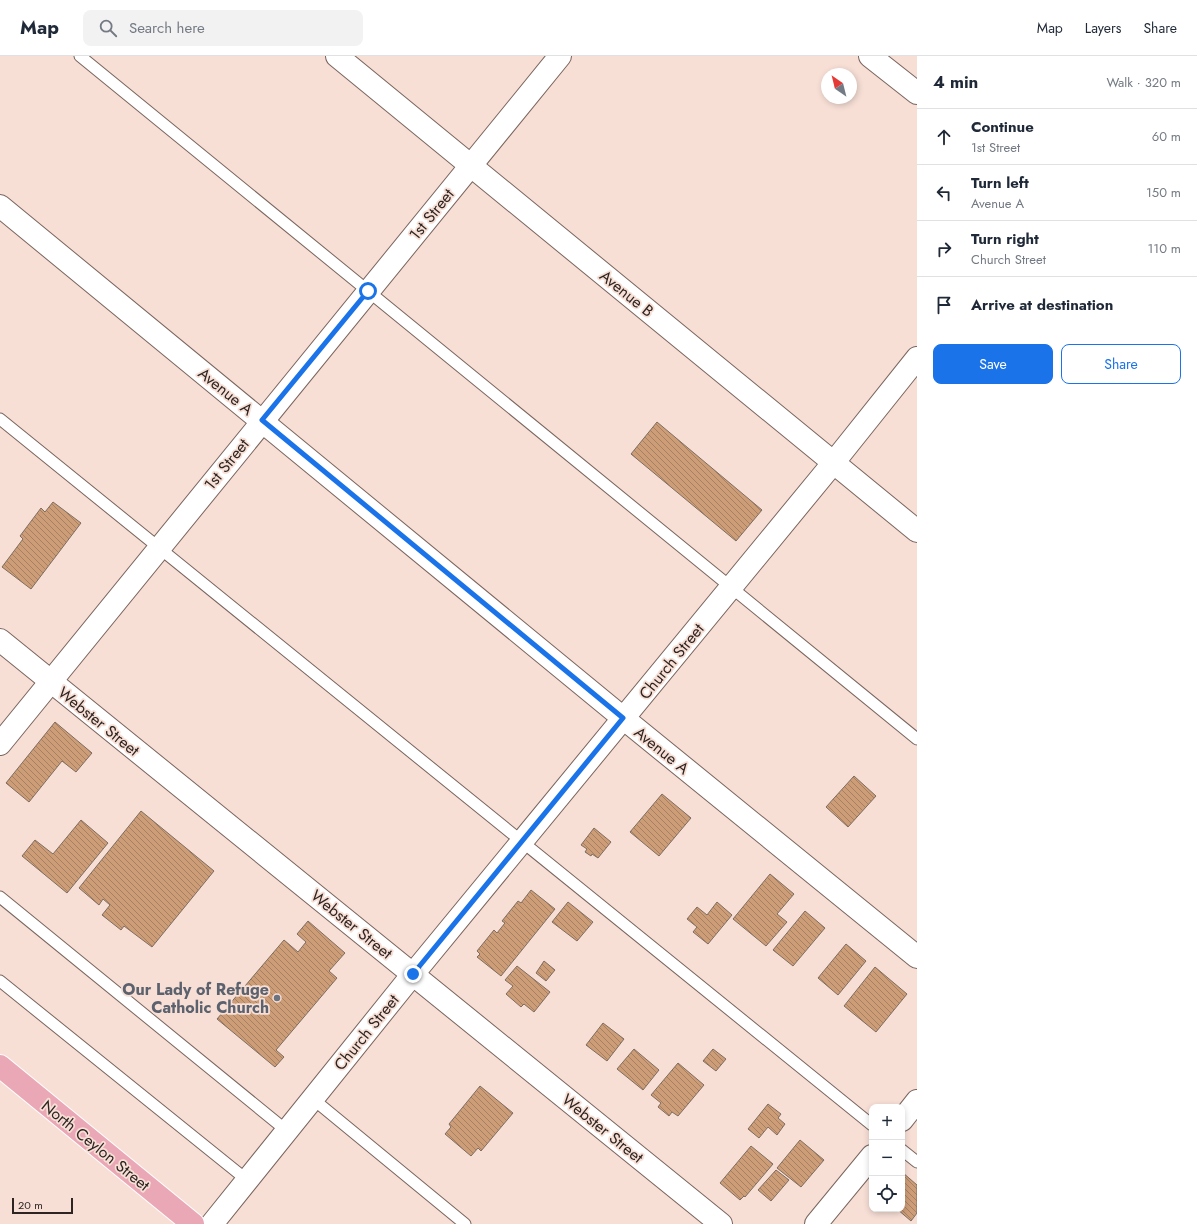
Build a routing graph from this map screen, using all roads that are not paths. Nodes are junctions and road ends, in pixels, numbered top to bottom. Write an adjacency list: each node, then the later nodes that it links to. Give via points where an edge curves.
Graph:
1 (80, 56): 8 (lane)
2 (337, 56): 6 (street, Avenue B)
3 (560, 56): 6 (street, 1st Street)
4 (870, 56): 5 (street)
5 (917, 93)
6 (471, 165): 8 (street, 1st Street); 12 (street, Avenue B)
7 (0, 206): 11 (street, Avenue A)
8 (368, 291): 11 (street, 1st Street); 15 (lane)
9 (917, 358): 12 (street, Church Street)
10 (0, 419): 14 (lane)
11 (262, 420): 14 (street, 1st Street); 18 (street, Avenue A)
12 (834, 462): 13 (street, Avenue B); 15 (street, Church Street)
13 (917, 531)
14 (159, 548): 17 (street, 1st Street); 21 (lane)
15 (731, 587): 18 (street, Church Street); 19 (lane)
16 (0, 640): 17 (street, Webster Street)
17 (50, 682): 20 (street, 1st Street); 24 (street, Webster Street)
18 (623, 718): 21 (street, Church Street); 23 (street, Avenue A)
19 (917, 739)
20 (0, 744)
21 (522, 842): 24 (street, Church Street); 30 (lane)
22 (0, 897): 31 (lane)
23 (917, 957)
24 (413, 974): 27 (street, Church Street); 39 (street, Webster Street)
25 (0, 981): 35 (lane)
26 (0, 1066): 36 (main road, North Ceylon Street)
27 (313, 1099): 31 (street, Church Street); 38 (lane)
28 (917, 1101): 29 (street)
29 (905, 1116)
30 (869, 1123)
31 (287, 1131): 35 (street, Church Street)
32 (905, 1152): 34 (lane)
33 (869, 1160): 40 (street)
34 (917, 1162)
35 (247, 1180): 37 (street, Church Street)
36 (193, 1224)
37 (212, 1224)
38 (465, 1224)
39 (721, 1224)
40 (816, 1224)

